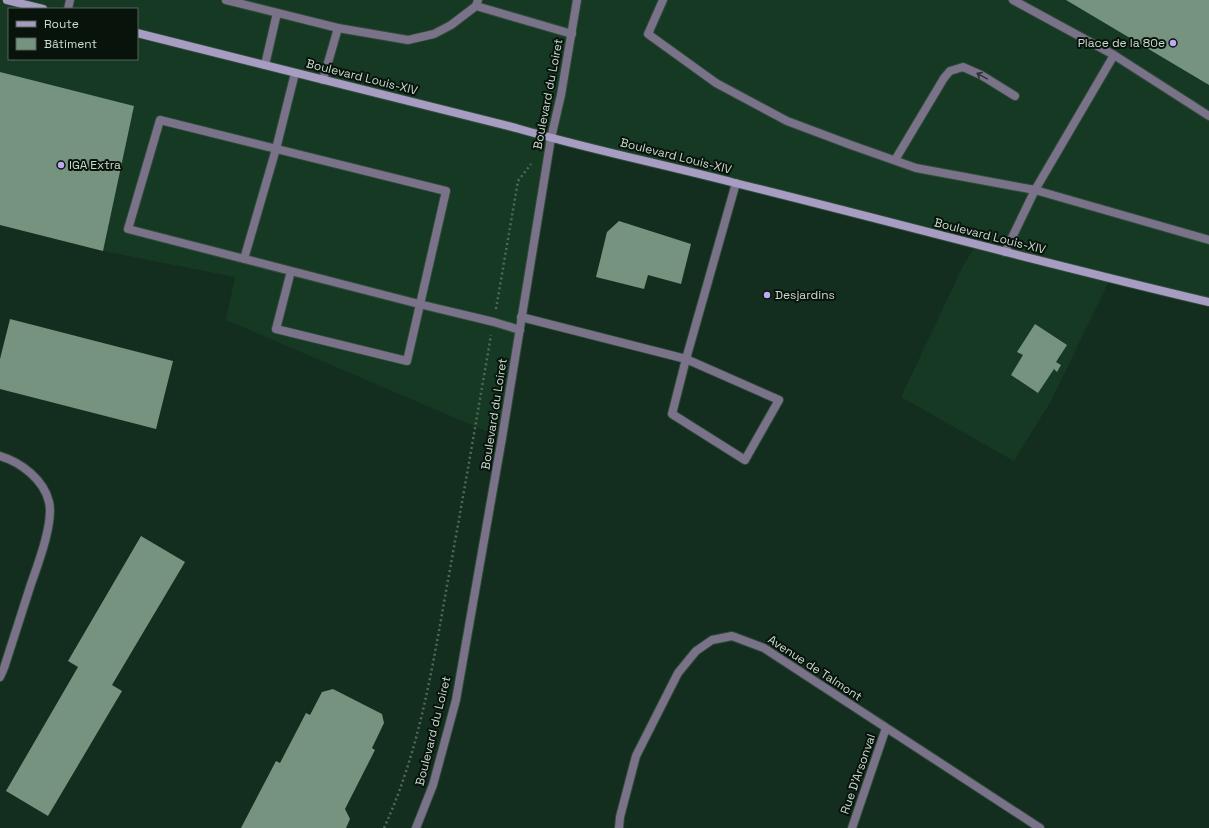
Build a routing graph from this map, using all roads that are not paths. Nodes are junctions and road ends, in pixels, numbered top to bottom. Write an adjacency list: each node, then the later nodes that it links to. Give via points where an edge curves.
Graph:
1 (226, 0): 8 (street)
2 (577, 0): 11 (street, Boulevard du Loiret)
3 (663, 0): 20 (street, via 648,34 716,83 787,121)
4 (1013, 0): 12 (street)
5 (12, 1): 7 (main road)
6 (477, 3): 9 (street, via 450,25 434,34 408,40); 11 (street)
7 (39, 8)
8 (277, 12): 9 (street); 13 (street)
9 (338, 28): 15 (street)
10 (138, 33): 13 (main road, Boulevard Louis-XIV)
11 (572, 34): 18 (street, Boulevard du Loiret)
12 (1114, 56): 17 (street); 22 (street)
13 (265, 65): 14 (main road, Boulevard Louis-XIV)
14 (295, 73): 15 (main road, Boulevard Louis-XIV); 19 (street)
15 (323, 80): 18 (main road, Boulevard Louis-XIV)
16 (1015, 96): 20 (street, one-way to 20, via 963,67 950,71)
17 (1209, 116)
18 (551, 138): 21 (main road, Boulevard Louis-XIV); 29 (street, Boulevard du Loiret)
19 (276, 148): 25 (street); 25 (street, via 160,120 128,229); 28 (street, via 446,191)
20 (895, 160): 22 (street, via 916,168)
21 (736, 183): 24 (main road, Boulevard Louis-XIV); 31 (street)
22 (1035, 190): 23 (street); 24 (street)
23 (1209, 240)
24 (1005, 252): 27 (main road, Boulevard Louis-XIV)
25 (244, 259): 26 (street)
26 (291, 271): 28 (street); 28 (street, via 276,329 407,360)
27 (1209, 302)
28 (419, 304): 30 (street)
29 (522, 317): 30 (street, Boulevard du Loiret); 31 (street)
30 (520, 330): 35 (street, Boulevard du Loiret, via 456,700 433,785)
31 (686, 359): 31 (street, via 780,400 746,460 672,414)
32 (0, 456): 33 (street, via 10,459 32,474 45,488 50,503 50,519 40,558)
33 (0, 677)
34 (886, 728): 36 (street, Avenue de Talmont, via 764,648 732,636 712,640 696,651 678,674 636,756); 37 (street, Rue D'Arsonval); 38 (street, Avenue de Talmont)
35 (416, 828)
36 (619, 828)
37 (852, 828)
38 (1040, 828)

